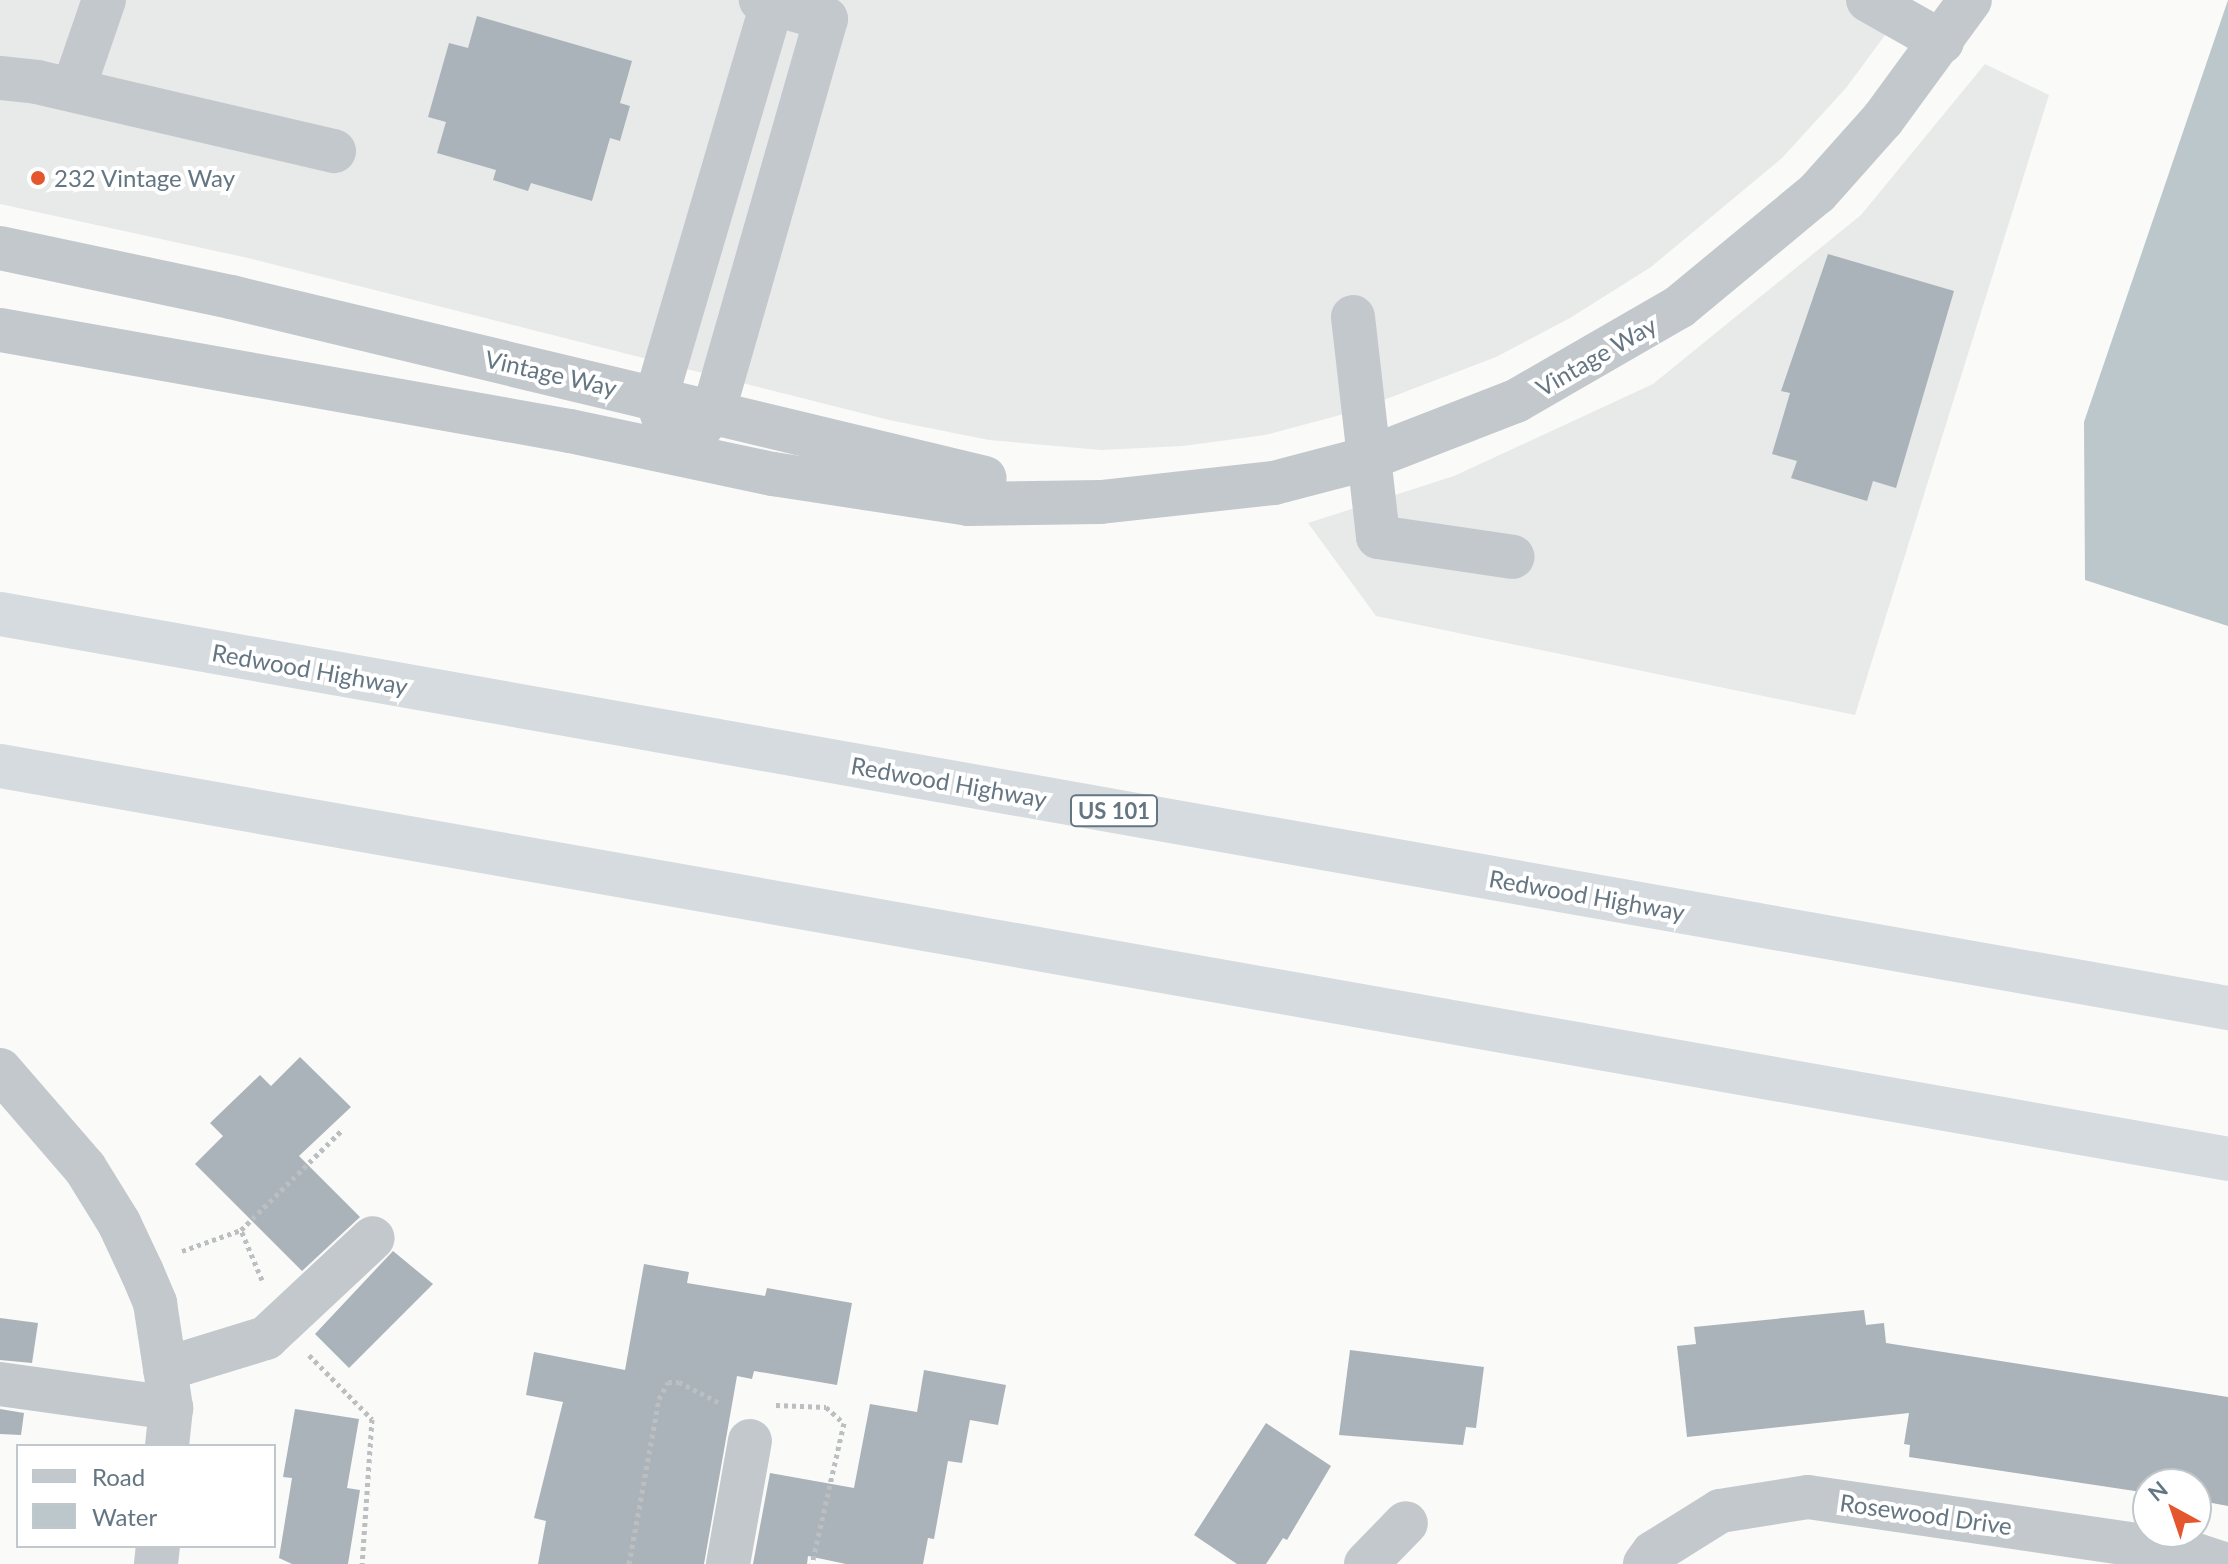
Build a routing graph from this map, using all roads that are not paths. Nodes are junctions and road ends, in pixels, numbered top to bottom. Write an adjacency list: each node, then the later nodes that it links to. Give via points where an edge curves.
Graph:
1 (104, 0): 7 (street)
2 (1868, 0): 5 (street)
3 (1970, 0): 5 (street, Vintage Way)
4 (766, 2): 12 (street); 13 (street, via 826,19)
5 (1942, 42): 15 (street, Vintage Way, via 1817,193 1679,307 1516,401)
6 (0, 78): 7 (street)
7 (73, 90): 8 (street)
8 (334, 151)
9 (0, 248): 12 (street, Vintage Way)
10 (1353, 317): 15 (street)
11 (0, 330): 14 (street, Vintage Way)
12 (656, 398): 13 (street, Vintage Way); 14 (street)
13 (713, 413): 14 (street); 16 (street, Vintage Way, via 846,448)
14 (677, 453): 16 (street, Vintage Way, via 773,474 968,504)
15 (1369, 458): 16 (street, Vintage Way, via 1274,483); 17 (street, via 1378,537)
16 (1101, 502)
17 (1513, 557)
18 (0, 614): 20 (highway, Redwood Highway / US 101)
19 (0, 766): 22 (highway)
20 (2228, 1008)
21 (0, 1070): 25 (street, via 85,1168 119,1223 155,1303)
22 (2228, 1159)
23 (373, 1238): 25 (street, via 292,1337 266,1338)
24 (0, 1384): 25 (street)
25 (168, 1408)
26 (750, 1441): 28 (street)
27 (1406, 1523): 29 (street)
28 (728, 1564)
29 (1366, 1564)
30 (1645, 1564): 31 (street, Rosewood Drive, via 1653,1553 1720,1511 1808,1497 2187,1552)
31 (2223, 1564)

